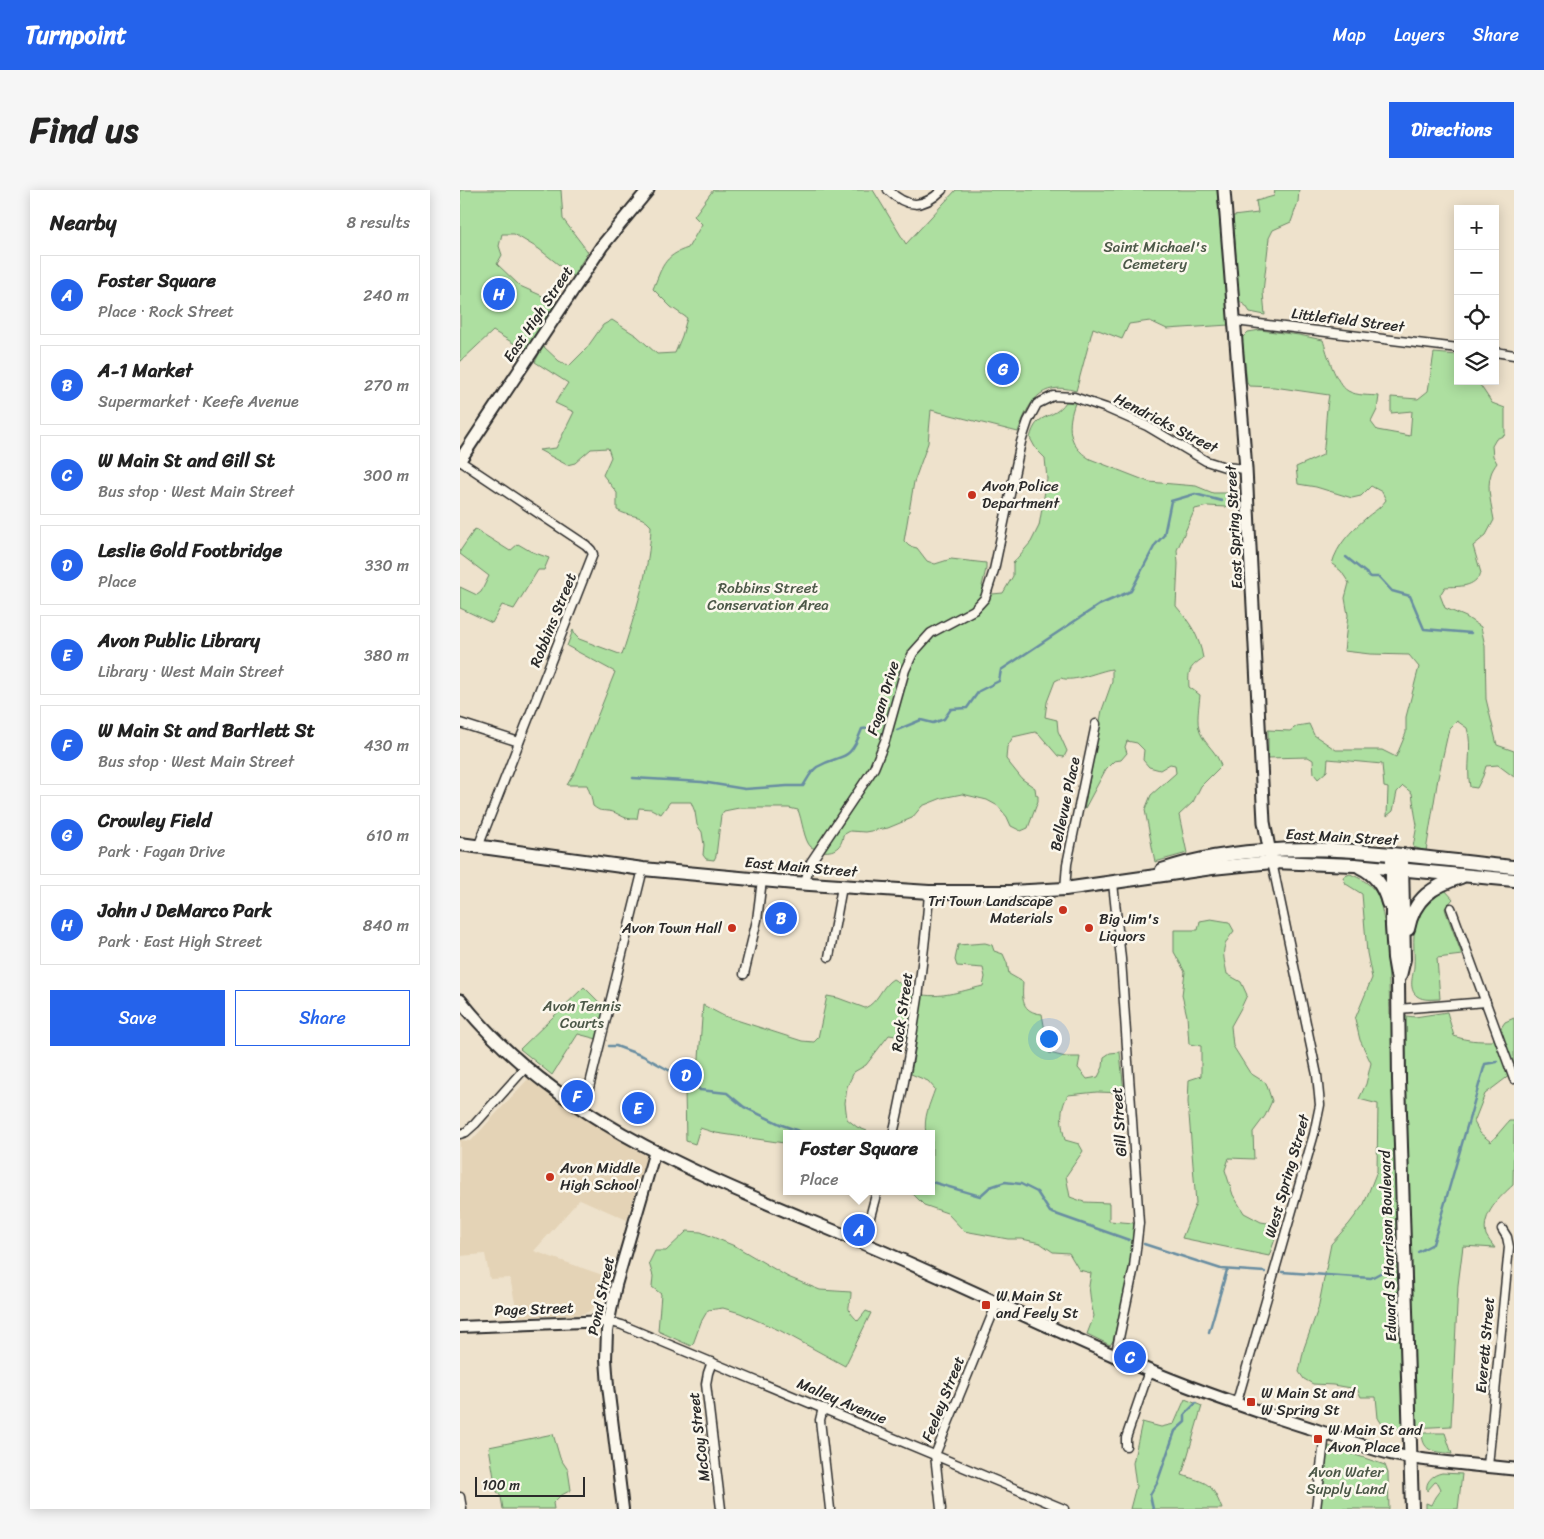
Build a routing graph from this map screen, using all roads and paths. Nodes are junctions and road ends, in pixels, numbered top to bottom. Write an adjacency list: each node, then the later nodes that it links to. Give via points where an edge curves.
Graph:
1 (648, 190): 10 (main road, East High Street, via 597,253)
2 (888, 190): 3 (street, via 912,204 926,203)
3 (942, 190)
4 (1224, 190): 5 (main road, East Spring Street)
5 (1234, 320): 6 (street, Littlefield Street); 11 (main road, East Spring Street)
6 (1454, 348)
7 (1499, 353): 8 (street)
8 (1514, 355)
9 (1074, 397): 11 (street, Hendricks Street, via 1148,426 1206,461); 26 (street, Fagan Drive, via 1053,396 1042,400 1033,410 1021,442 985,598 974,610 931,633 913,652 904,670 874,768 811,862)
10 (460, 460): 14 (street, Robbins Street, via 592,552 591,562)
11 (1246, 469): 17 (main road, East Spring Street, via 1264,822)
12 (460, 723): 14 (street)
13 (1096, 724): 28 (street, Bellevue Place, via 1067,864)
14 (519, 742): 16 (street, Robbins Street)
15 (460, 844): 16 (main road, East Main Street)
16 (478, 847): 21 (main road, East Main Street)
17 (1270, 856): 18 (main road, East Main Street, via 1317,849); 19 (main road, East Main Street); 25 (main road, East Main Street); 54 (street, West Spring Street, via 1317,1075 1320,1109)
18 (1397, 862): 19 (main road, East Main Street); 20 (main road, East Main Street); 22 (main road, East Main Street); 31 (main road, Edward S Harrison Boulevard); 33 (main road, Edward S Harrison Boulevard)
19 (1355, 865): 31 (main road, via 1379,882 1387,899)
20 (1514, 867)
21 (643, 869): 23 (main road, East Main Street); 41 (street, via 590,1085)
22 (1465, 876): 24 (main road, East Main Street); 33 (main road, via 1436,887 1417,905 1409,924)
23 (762, 880): 26 (main road, East Main Street); 34 (street, via 757,920)
24 (1514, 880)
25 (1113, 883): 28 (main road, East Main Street); 51 (street, Gill Street, via 1139,1223 1134,1267)
26 (805, 884): 27 (main road, East Main Street)
27 (842, 887): 29 (main road, East Main Street); 32 (street)
28 (1065, 889): 29 (main road, East Main Street)
29 (929, 892): 42 (street, Rock Street, via 927,930 909,1058)
30 (1451, 908): 37 (street)
31 (1392, 926): 35 (main road, Edward S Harrison Boulevard)
32 (829, 957)
33 (1404, 959): 35 (main road, Edward S Harrison Boulevard)
34 (744, 974)
35 (1398, 981): 38 (main road, Edward S Harrison Boulevard)
36 (460, 1000): 39 (main road, via 490,1035)
37 (1486, 1002): 38 (street); 40 (street)
38 (1398, 1009): 59 (main road, Edward S Harrison Boulevard)
39 (526, 1067): 41 (main road); 43 (street, via 475,1124)
40 (1514, 1078)
41 (581, 1108): 44 (main road)
42 (894, 1130)
43 (460, 1134)
44 (655, 1151): 47 (main road); 49 (street, Pond Street)
45 (876, 1195): 47 (street)
46 (1502, 1229): 60 (street, Everett Street, via 1508,1247)
47 (862, 1243): 48 (main road)
48 (998, 1303): 51 (main road); 58 (street, Feeley Street)
49 (608, 1322): 50 (street, Page Street); 52 (street, Malley Avenue); 64 (street, Pond Street, via 607,1371)
50 (460, 1327)
51 (1115, 1357): 53 (main road)
52 (712, 1362): 55 (street, Malley Avenue); 65 (street, McCoy Street, via 706,1384)
53 (1149, 1371): 54 (main road); 57 (street)
54 (1236, 1405): 56 (main road)
55 (824, 1408): 58 (street, Malley Avenue); 66 (street, via 820,1420)
56 (1325, 1433): 59 (main road); 69 (street)
57 (1126, 1446)
58 (935, 1455): 67 (street, Feeley Street); 68 (street, Malley Avenue)
59 (1411, 1458): 60 (main road); 70 (main road, Edward S Harrison Boulevard)
60 (1488, 1466): 61 (main road)
61 (1514, 1469)
62 (460, 1497): 63 (street)
63 (462, 1509)
64 (623, 1509)
65 (721, 1509)
66 (830, 1509)
67 (940, 1509)
68 (1064, 1509)
69 (1316, 1509)
70 (1412, 1509)

